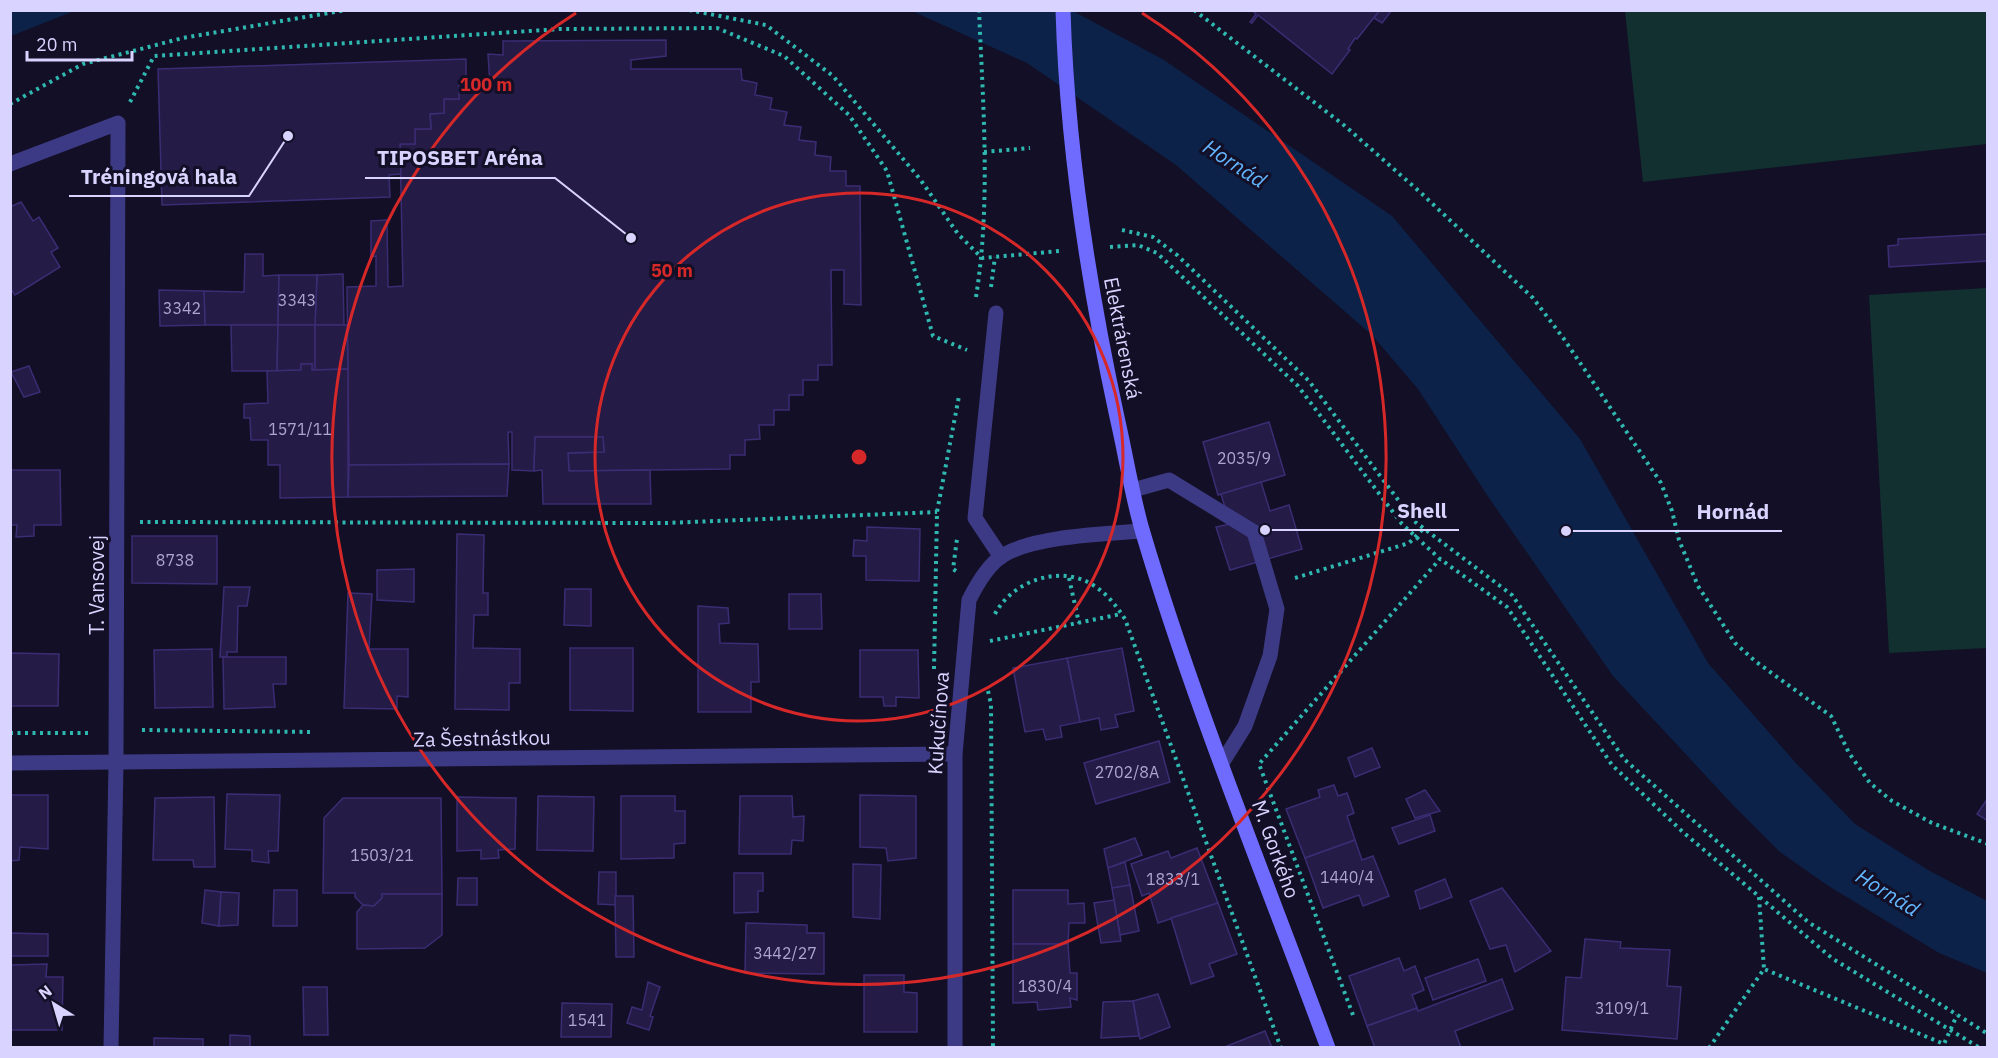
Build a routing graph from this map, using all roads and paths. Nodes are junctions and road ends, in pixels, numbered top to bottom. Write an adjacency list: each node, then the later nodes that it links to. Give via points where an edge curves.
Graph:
1 (346, 10): 6 (path, via 183,38 83,64)
2 (689, 10): 13 (path, via 766,25 833,76 920,179 958,234 982,258)
3 (979, 10): 8 (path)
4 (1064, 10): 13 (main road, Elektrárenská, via 1065,81)
5 (1194, 10): 40 (path, via 1338,120 1533,298 1661,483 1698,586 1735,643 1832,716 1837,732 1870,783 1892,801 1932,823)
6 (10, 104)
7 (118, 123): 11 (street); 15 (path, via 154,56 560,29 717,28 784,56 849,115 887,171 933,336); 38 (street, T. Vansovej)
8 (984, 131)
9 (1030, 148): 10 (path)
10 (984, 152)
11 (10, 164)
12 (1122, 230): 19 (path, via 1153,237 1177,255 1309,381 1414,521)
13 (1085, 249): 16 (main road, Elektrárenská); 21 (path, via 1138,245 1157,253 1298,386 1402,524)
14 (996, 313): 15 (street)
15 (993, 359): 22 (street, via 975,518)
16 (1133, 490): 20 (main road, Elektrárenská); 25 (street, via 1169,480 1254,532)
17 (937, 512): 18 (path, via 666,523)
18 (130, 522)
19 (1424, 528): 21 (path); 44 (path, via 1512,595 1624,759 1808,922)
20 (1142, 531): 22 (street, via 1075,537); 31 (main road, Elektrárenská)
21 (1416, 537): 23 (path); 25 (path, via 1409,543)
22 (1001, 557): 36 (street, Kukučínova, via 969,600)
23 (1440, 559): 41 (path, via 1507,607 1612,765); 43 (path, via 1259,764)
24 (1069, 578): 26 (path, via 1045,576 1020,585); 27 (path, via 1090,584 1111,599); 28 (path)
25 (1270, 585): 39 (street, via 1277,609 1270,656 1245,726)
26 (999, 605)
27 (1121, 614): 28 (path); 50 (path)
28 (1079, 623): 30 (path)
29 (934, 641): 32 (path)
30 (986, 642)
31 (1186, 664): 39 (main road, M. Gorkého)
32 (934, 676)
33 (988, 687): 49 (path, via 993,793)
34 (140, 730): 35 (path)
35 (318, 732)
36 (955, 754): 38 (street, Za Šestnástkou); 48 (street, Kukučínova)
37 (10, 763): 38 (street, Za Šestnástkou)
38 (116, 763): 47 (street, T. Vansovej)
39 (1222, 763): 51 (main road, M. Gorkého)
40 (1988, 844)
41 (1759, 897): 42 (path); 45 (path, via 1833,958)
42 (1764, 969): 45 (path, via 1944,1044); 52 (path)
43 (1353, 1015)
44 (1958, 1015): 45 (path); 46 (path)
45 (1951, 1030): 53 (path)
46 (1988, 1034)
47 (111, 1047)
48 (955, 1047)
49 (993, 1047)
50 (1281, 1047)
51 (1328, 1047)
52 (1709, 1047)
53 (1980, 1047)

